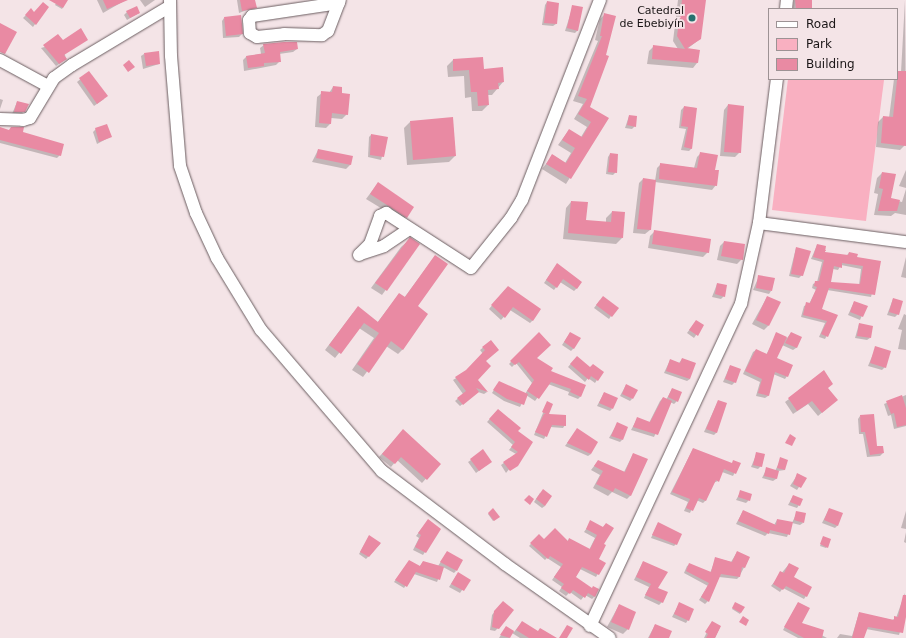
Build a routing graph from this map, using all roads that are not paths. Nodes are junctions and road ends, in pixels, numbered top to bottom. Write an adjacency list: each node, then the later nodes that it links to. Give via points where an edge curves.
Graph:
1 (600, 0): 9 (street, via 522,200 471,268)
2 (340, 2): 2 (street, via 328,31 322,35 284,34 257,37 250,33 249,20 252,16)
3 (170, 4): 6 (street, via 72,64); 11 (street, via 180,166 196,213 217,258 261,330 382,471)
4 (0, 60): 6 (street)
5 (777, 80): 8 (street)
6 (48, 86): 7 (street, via 30,118)
7 (0, 119)
8 (759, 223): 10 (street); 11 (street, via 748,281 733,325)
9 (409, 229)
10 (906, 242)
11 (590, 626): 12 (street)
12 (610, 638)

